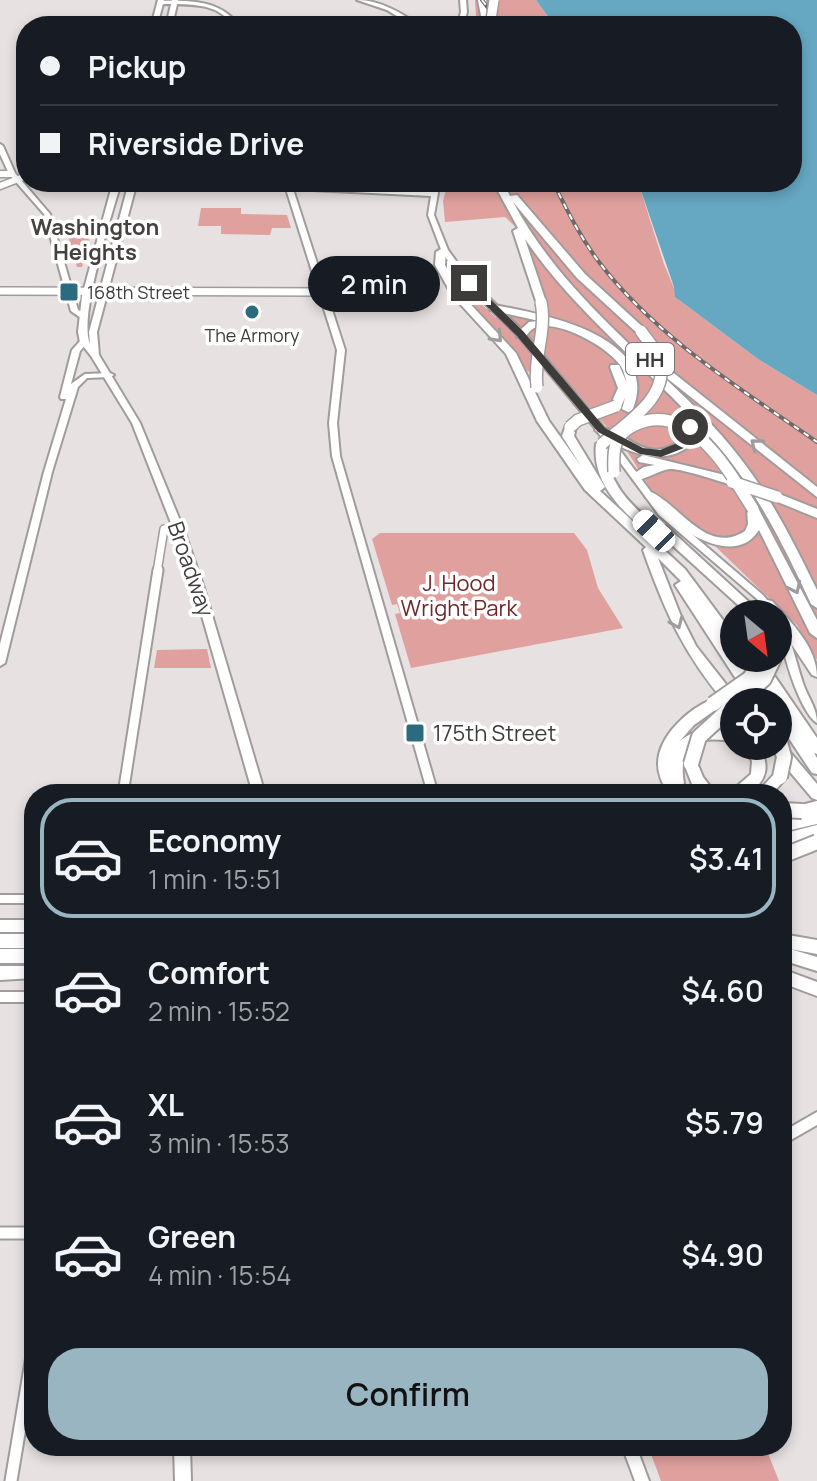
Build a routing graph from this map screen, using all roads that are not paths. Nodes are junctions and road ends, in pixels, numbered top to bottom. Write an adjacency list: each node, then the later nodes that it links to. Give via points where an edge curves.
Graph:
1 (360, 0): 5 (main road)
2 (160, 1): 3 (main road)
3 (175, 1): 4 (main road, via 220,9)
4 (230, 16)
5 (401, 16)
6 (0, 146): 8 (main road)
7 (0, 174): 8 (street)
8 (14, 177): 9 (main road); 10 (street)
9 (16, 179)
10 (1, 186): 20 (street)
11 (27, 192): 28 (main road, via 49,218)
12 (115, 192): 25 (main road)
13 (130, 192): 26 (main road)
14 (290, 192): 31 (main road)
15 (385, 192): 23 (main road, via 417,197)
16 (397, 192): 19 (main road)
17 (503, 192): 22 (highway, HH)
18 (512, 192): 21 (highway, HH)
19 (433, 194): 23 (main road)
20 (0, 197)
21 (514, 197): 42 (highway, bridge, via 581,276 641,331 659,358 661,384 651,400); 46 (highway, HH, one-way to 21, via 613,326 553,260)
22 (515, 215): 37 (highway, HH, via 572,292); 41 (highway, bridge, via 546,328 535,370)
23 (432, 220): 24 (main road)
24 (443, 250): 32 (main road); 41 (highway, one-way to 41, via 440,265 457,295 511,353)
25 (99, 256): 26 (main road); 29 (main road)
26 (113, 257): 30 (main road)
27 (0, 291): 28 (street)
28 (68, 291): 29 (street); 33 (main road, via 75,311)
29 (87, 291): 30 (street); 33 (main road)
30 (104, 291): 31 (street); 36 (main road, via 93,332)
31 (323, 292): 84 (main road, via 341,350 333,423 336,456)
32 (494, 308): 34 (main road); 39 (highway, via 559,321 606,346 632,379 635,393)
33 (84, 316): 35 (main road)
34 (521, 335): 39 (highway, via 531,325 544,324 595,347 622,381); 42 (main road)
35 (84, 342): 36 (main road, Broadway); 40 (main road, via 76,350)
36 (95, 355): 38 (main road, Broadway)
37 (640, 361): 42 (highway, via 687,419 688,440 674,451 650,453); 58 (highway, HH, via 743,468 777,521)
38 (110, 375): 40 (main road, via 78,379); 83 (main road, Broadway, via 136,423 180,534)
39 (622, 408): 42 (highway); 48 (highway, bridge, via 578,420 568,436)
40 (62, 423): 65 (main road)
41 (551, 429): 48 (highway, via 589,487)
42 (607, 439): 43 (highway, via 647,460); 44 (highway, bridge, via 606,454); 45 (main road); 53 (highway, via 600,462 608,480)
43 (691, 471): 45 (highway, via 656,468); 50 (highway, bridge)
44 (614, 472): 49 (highway, bridge, via 612,450 621,434 645,422 674,423 705,443); 56 (highway, via 655,523)
45 (637, 477): 47 (main road)
46 (817, 493)
47 (651, 496): 49 (highway, via 684,524 715,540 738,540 752,531); 57 (main road, via 668,519)
48 (606, 502): 51 (highway)
49 (753, 509): 63 (highway, one-way to 63)
50 (817, 514)
51 (629, 525): 54 (highway); 60 (highway, via 681,572)
52 (164, 529): 82 (street)
53 (666, 543): 55 (highway); 59 (highway)
54 (649, 550): 61 (highway); 70 (highway, one-way to 70, via 684,640)
55 (729, 600)
56 (752, 600)
57 (754, 600)
58 (817, 604)
59 (720, 625)
60 (720, 626)
61 (720, 626)
62 (792, 632): 69 (highway)
63 (817, 633)
64 (792, 657): 72 (main road, via 801,694)
65 (0, 663)
66 (756, 672): 85 (highway, bridge, via 702,705 686,723 669,746 666,774)
67 (765, 672): 77 (highway, bridge)
68 (767, 672): 71 (highway, bridge)
69 (817, 672)
70 (721, 688)
71 (753, 688)
72 (813, 707): 74 (main road)
73 (720, 717): 87 (highway, bridge, via 692,751 694,774)
74 (817, 719)
75 (792, 732): 81 (highway)
76 (720, 735): 86 (highway, via 706,733 685,742 675,768)
77 (817, 749)
78 (758, 760): 88 (highway, via 760,772)
79 (783, 760): 89 (highway, bridge)
80 (788, 760): 90 (highway)
81 (816, 768)
82 (125, 784)
83 (256, 784)
84 (430, 784)
85 (670, 784)
86 (679, 784)
87 (702, 784)
88 (751, 784)
89 (773, 784)
90 (817, 794)
91 (792, 815): 92 (highway, bridge)
92 (815, 818): 93 (highway); 94 (highway)
93 (792, 824)
94 (792, 832)
95 (817, 842): 96 (highway, bridge)
96 (792, 849)
97 (0, 899): 98 (main road)
98 (24, 899)
99 (0, 926): 100 (highway)
100 (24, 926)
101 (0, 941): 102 (highway)
102 (24, 941)
103 (792, 943): 104 (highway)
104 (817, 947)
105 (0, 956): 107 (highway)
106 (792, 956): 108 (highway)
107 (24, 962)
108 (817, 964)
109 (24, 966): 110 (highway)
110 (0, 973)
111 (792, 980): 112 (highway)
112 (817, 986)
113 (0, 997): 114 (main road)
114 (24, 997)
115 (817, 1118): 116 (main road)
116 (792, 1133)
117 (0, 1233): 118 (street)
118 (24, 1233)
119 (24, 1404): 122 (street)
120 (182, 1456): 123 (main road)
121 (633, 1456): 124 (main road)
122 (11, 1481)
123 (183, 1481)
124 (642, 1481)

